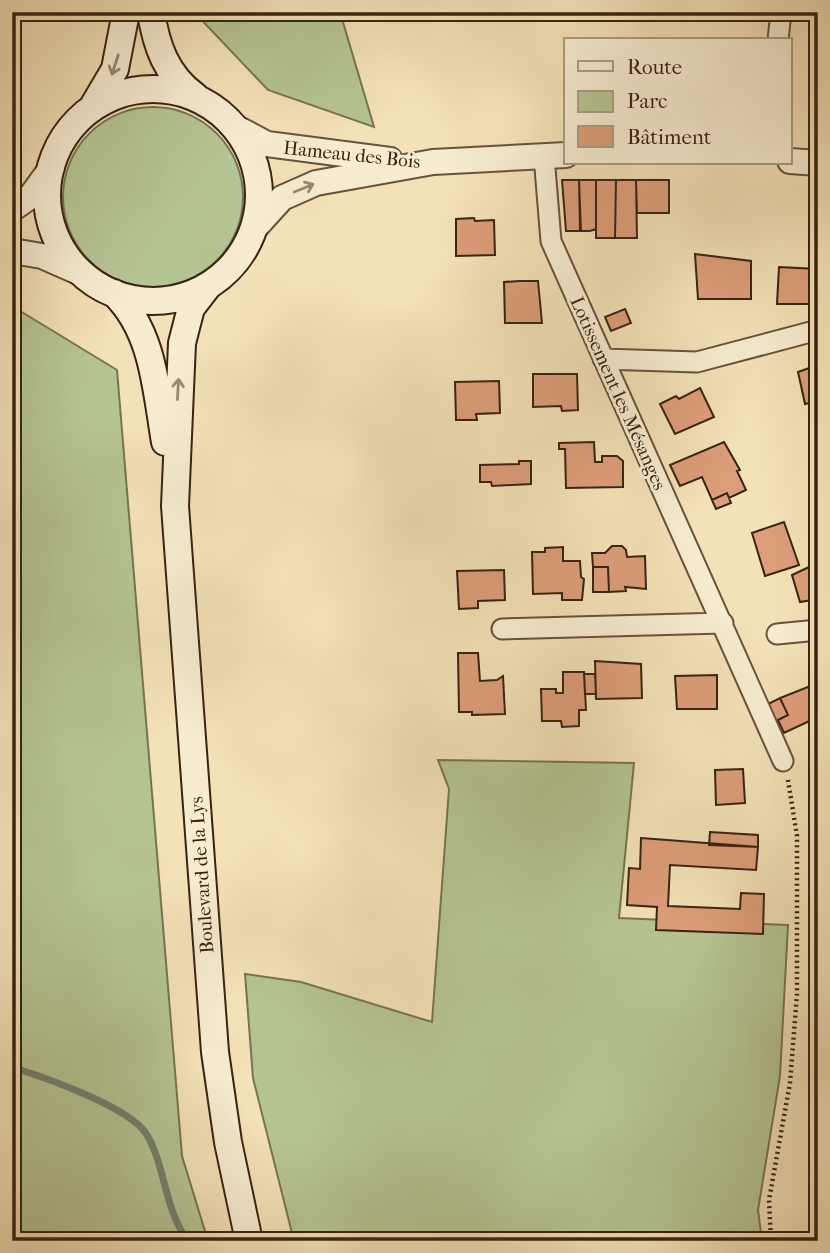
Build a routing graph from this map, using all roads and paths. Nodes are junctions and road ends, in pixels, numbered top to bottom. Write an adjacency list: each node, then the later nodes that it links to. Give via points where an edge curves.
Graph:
1 (126, 12): 6 (main road, one-way to 6, via 115,69)
2 (151, 12): 5 (main road, via 168,68)
3 (781, 12): 4 (street)
4 (778, 38)
5 (202, 101): 6 (main road, via 177,92 137,90); 7 (main road)
6 (88, 112): 12 (main road, via 62,142)
7 (233, 125): 10 (street, Hameau des Bois, via 252,138 288,148); 14 (main road, via 253,157 258,181 259,206)
8 (555, 156): 10 (street, Hameau des Bois); 20 (street, Lotissement les Mésanges, via 551,240)
9 (792, 161): 11 (street)
10 (433, 162): 14 (street, Hameau des Bois, one-way to 10, via 282,198 306,187)
11 (818, 163)
12 (52, 167): 13 (street, via 31,197); 16 (main road, via 50,219 59,244)
13 (12, 209)
14 (253, 230): 17 (main road, via 235,262)
15 (12, 251): 16 (street, via 42,256)
16 (83, 274): 18 (main road)
17 (208, 286): 18 (main road, via 162,301); 21 (main road, Boulevard de la Lys, one-way to 17, via 182,343 191,308)
18 (114, 293): 21 (main road, Boulevard de la Lys, via 135,317 149,353)
19 (818, 330): 20 (street, via 697,362)
20 (603, 359): 22 (street, Lotissement les Mésanges)
21 (175, 506): 27 (main road, Boulevard de la Lys, via 215,1052)
22 (723, 623): 23 (street); 26 (street, Lotissement les Mésanges)
23 (502, 629)
24 (818, 630): 25 (street)
25 (777, 634)
26 (783, 761): 28 (path, via 797,835 798,958 790,1083 769,1200)
27 (249, 1241)
28 (771, 1241)

